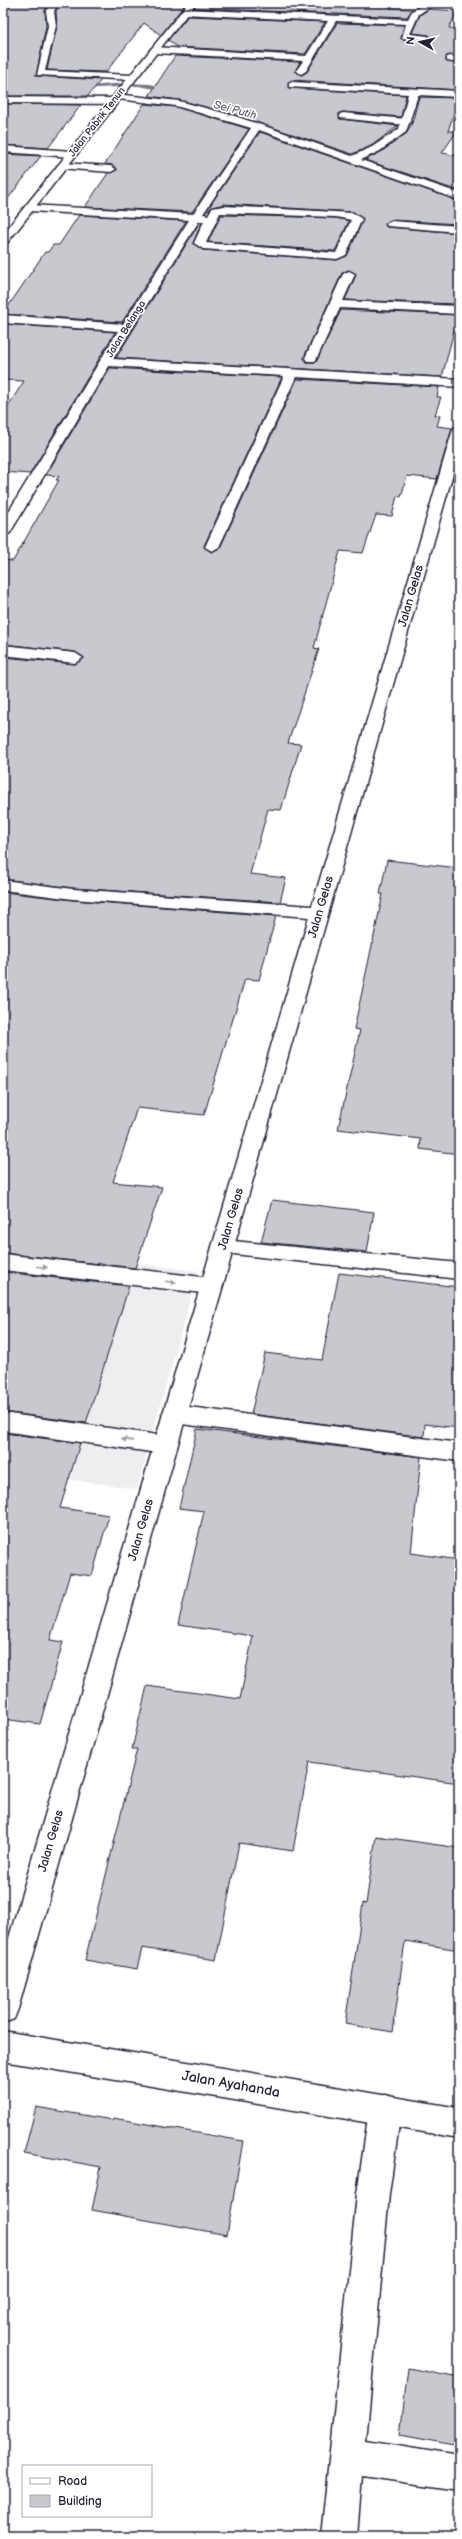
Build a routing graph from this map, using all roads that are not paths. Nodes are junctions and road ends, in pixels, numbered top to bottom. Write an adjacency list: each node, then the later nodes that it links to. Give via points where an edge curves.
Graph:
1 (55, 3): 10 (street, via 50,11 52,26 40,73)
2 (192, 3): 4 (street, Jalan Pabrik Tenun)
3 (432, 3): 6 (street, via 415,13)
4 (184, 12): 5 (street); 8 (street, Jalan Pabrik Tenun)
5 (334, 20): 6 (street); 9 (street)
6 (410, 22): 7 (street, via 405,36)
7 (425, 38)
8 (154, 50): 9 (street); 10 (street, Jalan Pabrik Tenun)
9 (309, 59): 11 (street)
10 (130, 80): 15 (street, Jalan Pabrik Tenun)
11 (292, 85): 12 (street); 13 (street)
12 (414, 91): 14 (street); 18 (street)
13 (286, 92)
14 (459, 94)
15 (117, 97): 16 (street); 19 (street, via 176,103); 21 (street, Jalan Pabrik Tenun)
16 (3, 100)
17 (343, 116): 18 (street)
18 (406, 122): 22 (street, via 399,134)
19 (256, 127): 22 (street); 27 (street, Jalan Belanga)
20 (3, 149): 21 (street)
21 (72, 154): 23 (street, Jalan Pabrik Tenun)
22 (357, 158): 25 (street)
23 (62, 166): 24 (street); 26 (street, Jalan Pabrik Tenun)
24 (111, 169)
25 (459, 197)
26 (29, 208): 27 (street); 31 (street, Jalan Pabrik Tenun)
27 (196, 217): 28 (street); 36 (street, Jalan Belanga)
28 (211, 218): 28 (street, via 199,242 203,246 337,256 341,254 357,219 349,215 336,214 224,209 216,210)
29 (391, 224): 30 (street)
30 (459, 229)
31 (3, 241)
32 (349, 274): 33 (street)
33 (337, 304): 34 (street); 37 (street)
34 (459, 310)
35 (3, 319): 36 (street)
36 (127, 328): 38 (street, Jalan Belanga)
37 (311, 358)
38 (105, 362): 39 (street); 42 (street, Jalan Belanga)
39 (291, 374): 40 (street); 43 (street)
40 (459, 383)
41 (459, 429): 47 (street, Jalan Gelas)
42 (3, 534)
43 (212, 547)
44 (3, 650): 45 (street)
45 (75, 658)
46 (3, 885): 47 (street, via 81,895)
47 (319, 912): 48 (street, Jalan Gelas)
48 (223, 1247): 50 (street); 51 (street, Jalan Gelas)
49 (3, 1262): 51 (street, one-way to 51)
50 (459, 1271)
51 (211, 1286): 52 (street, Jalan Gelas)
52 (174, 1414): 54 (street, Jalan Gelas); 55 (street)
53 (3, 1422): 54 (street, one-way to 53)
54 (166, 1445): 56 (street, Jalan Gelas)
55 (459, 1452)
56 (3, 2008)
57 (3, 2046): 58 (street, Jalan Ayahanda)
58 (384, 2110): 59 (street, Jalan Ayahanda); 60 (street, via 373,2194)
59 (459, 2123)
60 (348, 2456): 61 (street); 62 (street)
61 (459, 2473)
62 (339, 2536)

